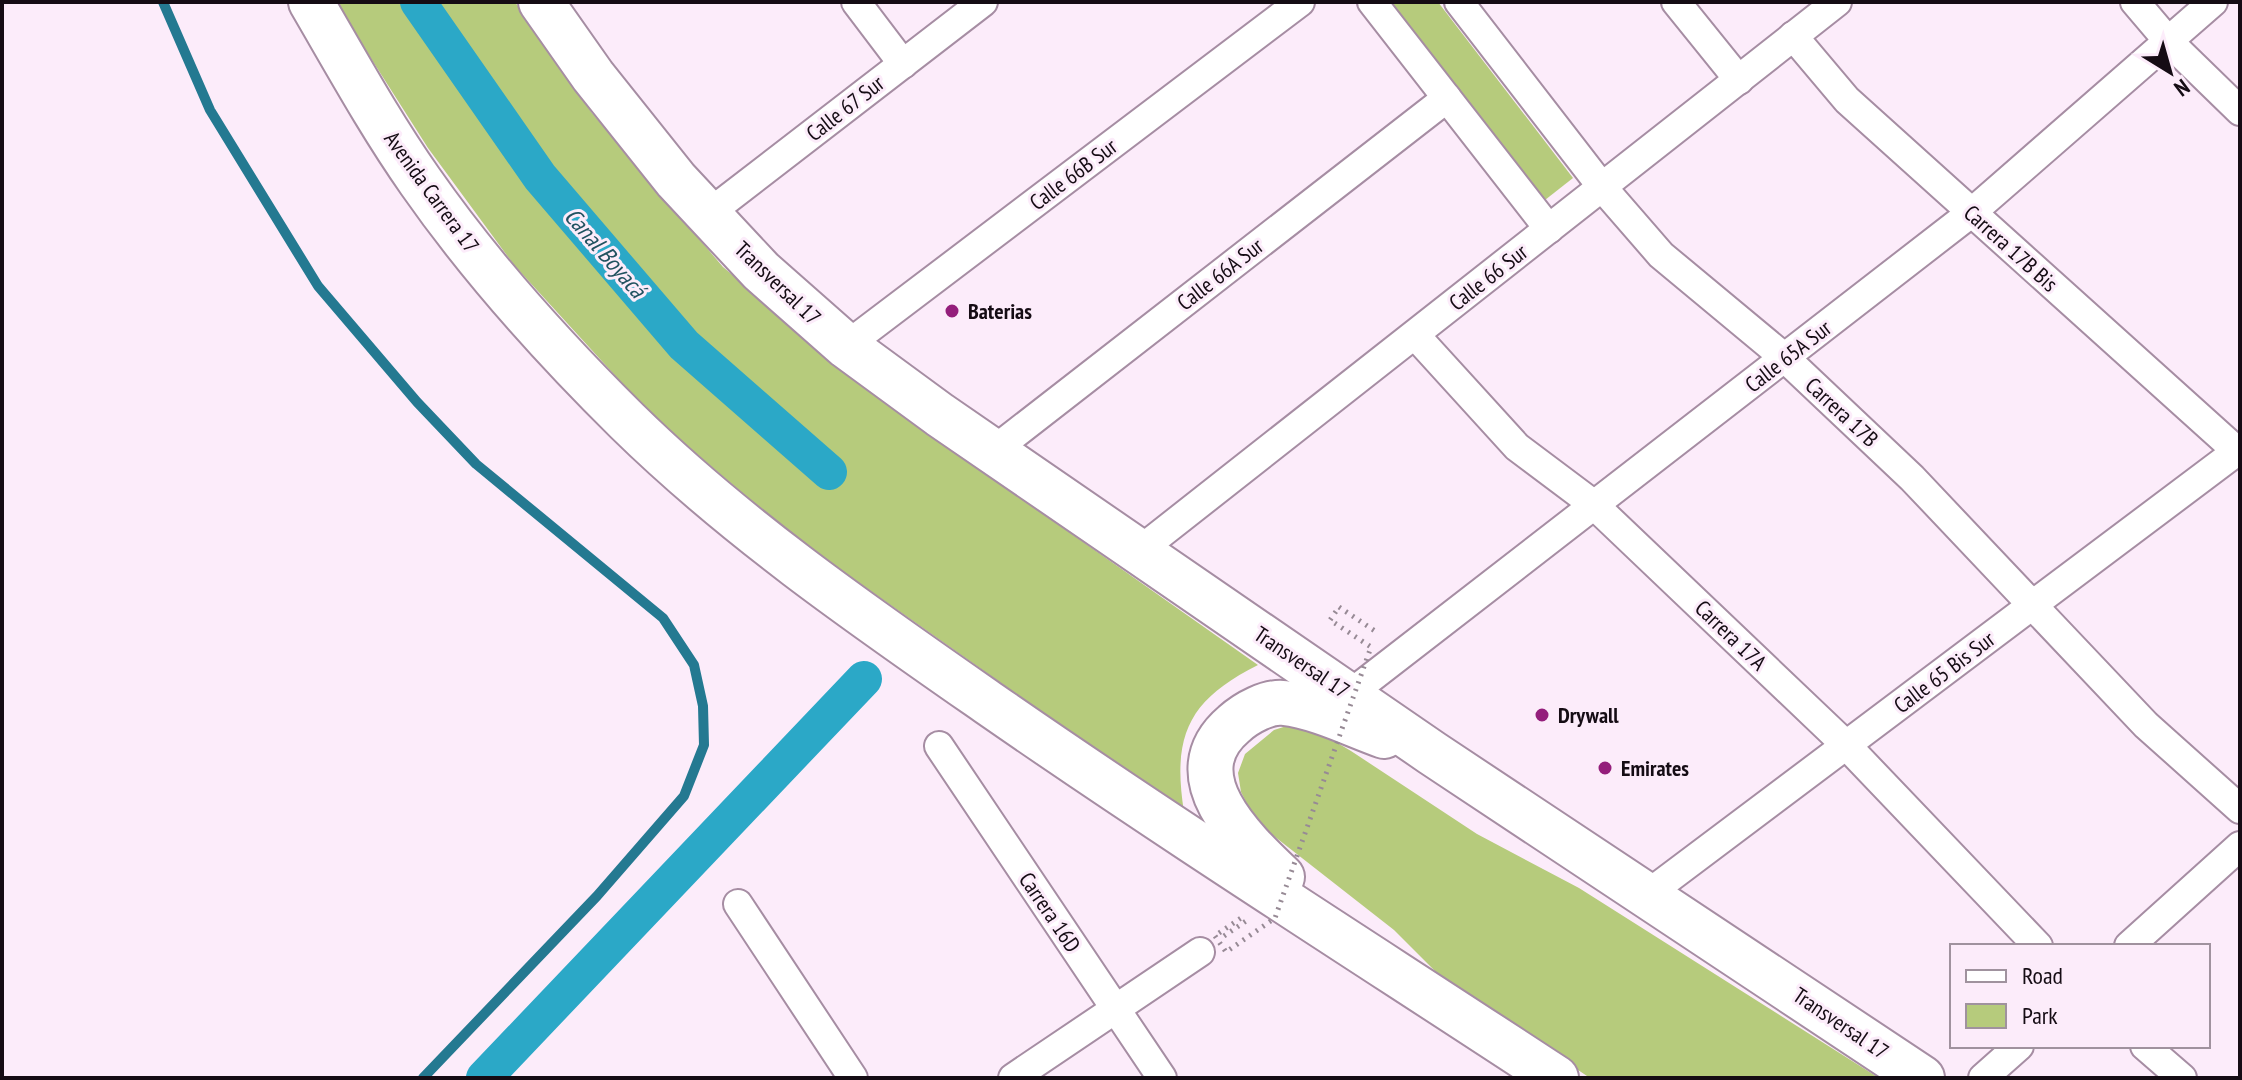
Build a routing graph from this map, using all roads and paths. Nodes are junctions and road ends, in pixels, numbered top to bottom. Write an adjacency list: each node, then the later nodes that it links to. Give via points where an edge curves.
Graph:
1 (311, 2): 39 (highway, Avenida Carrera 17, via 419,180 470,247 630,424 799,567 1084,769)
2 (541, 2): 20 (highway, via 637,133)
3 (856, 2): 14 (street)
4 (983, 2): 14 (street, Calle 67 Sur)
5 (1300, 2): 23 (street, Calle 66B Sur)
6 (1372, 2): 16 (street)
7 (1459, 2): 18 (street, Carrera 17B)
8 (1676, 2): 15 (street)
9 (1837, 2): 12 (street, Calle 66 Sur)
10 (2135, 2): 13 (street)
11 (2213, 2): 13 (street, Calle 65A Sur)
12 (1793, 36): 15 (street, Calle 66 Sur); 19 (street, Carrera 17B Bis, via 1847,100)
13 (2169, 42): 17 (street); 19 (street, Calle 65A Sur)
14 (903, 64): 20 (street, Calle 67 Sur)
15 (1739, 80): 18 (street, Calle 66 Sur)
16 (1447, 98): 21 (street); 26 (street, Calle 66A Sur)
17 (2240, 111)
18 (1602, 187): 21 (street, Calle 66 Sur); 24 (street, Carrera 17B, via 1661,255)
19 (1971, 213): 24 (street, Calle 65A Sur); 25 (street, Carrera 17B Bis)
20 (708, 214): 23 (highway, Transversal 17)
21 (1549, 229): 22 (street, Calle 66 Sur)
22 (1415, 335): 27 (street, Carrera 17A, via 1517,447); 28 (street, Calle 66 Sur)
23 (846, 346): 26 (highway, Transversal 17)
24 (1785, 358): 27 (street, Calle 65A Sur); 29 (street, Carrera 17B, via 1912,478)
25 (2239, 450): 29 (street, Calle 65 Bis Sur)
26 (993, 451): 28 (highway, Transversal 17)
27 (1593, 504): 31 (street, Calle 65A Sur); 32 (street, Carrera 17A)
28 (1139, 551): 31 (highway, Transversal 17)
29 (2032, 605): 32 (street, Calle 65 Bis Sur); 35 (street, Carrera 17B, via 2146,725)
30 (1369, 627): 41 (path, bridge, via 1339,607 1330,620 1371,647 1275,918 1226,952)
31 (1350, 694): 34 (highway, Transversal 17)
32 (1846, 745): 37 (street, Calle 65 Bis Sur); 42 (street, Carrera 17A)
33 (939, 746): 44 (street, Carrera 16D)
34 (1432, 753): 37 (highway, Transversal 17); 40 (highway, via 1282,703 1231,725 1211,758 1210,778 1225,814 1244,840)
35 (2240, 809)
36 (2240, 846): 43 (street)
37 (1648, 894): 51 (highway, Transversal 17)
38 (738, 904): 47 (street)
39 (1264, 907): 40 (highway); 41 (path); 41 (path)
40 (1348, 942): 50 (highway)
41 (1208, 944): 44 (street)
42 (2036, 944)
43 (2131, 944)
44 (1116, 1009): 48 (street); 49 (street, Carrera 16D)
45 (2017, 1048): 52 (street)
46 (2147, 1048): 53 (street)
47 (853, 1078)
48 (1013, 1078)
49 (1162, 1078)
50 (1556, 1078)
51 (1922, 1078)
52 (1983, 1078)
53 (2182, 1078)

